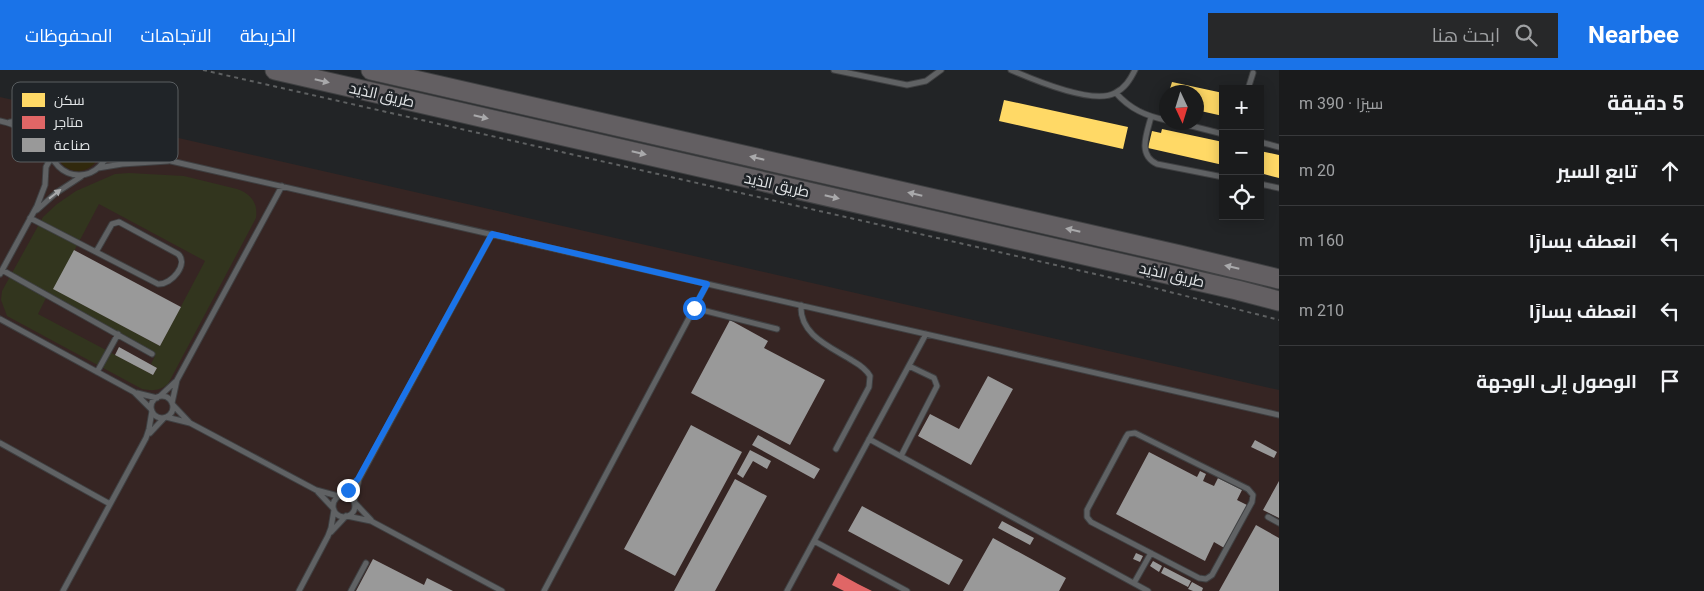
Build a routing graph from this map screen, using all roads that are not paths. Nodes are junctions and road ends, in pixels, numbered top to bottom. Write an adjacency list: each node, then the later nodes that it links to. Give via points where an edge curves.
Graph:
1 (275, 70): 37 (highway, طريق الذيد, one-way to 37)
2 (371, 70): 35 (highway, طريق الذيد, one-way to 2)
3 (834, 70): 4 (lane, via 907,85 926,81)
4 (941, 70)
5 (1011, 70): 9 (lane, via 1089,96 1105,97)
6 (1135, 70): 9 (lane, via 1127,84)
7 (1253, 73): 8 (lane)
8 (1249, 85)
9 (1116, 93): 10 (lane, via 1128,105)
10 (1151, 117): 11 (lane); 27 (lane, via 1144,146 1151,161)
11 (1159, 119)
12 (0, 120): 13 (lane)
13 (8, 122): 14 (lane); 15 (lane)
14 (12, 122)
15 (12, 124)
16 (1204, 129): 17 (lane)
17 (1219, 133)
18 (1264, 143): 19 (lane)
19 (1279, 147)
20 (48, 162): 31 (lane, via 42,196)
21 (55, 162): 26 (lane, via 65,171)
22 (104, 162): 25 (lane)
23 (140, 162): 25 (lane)
24 (175, 162): 29 (lane)
25 (98, 168): 26 (lane)
26 (84, 175): 31 (lane, one-way to 26, via 56,192)
27 (1219, 176)
28 (1264, 185): 30 (lane)
29 (282, 186): 32 (lane); 47 (lane)
30 (1279, 188)
31 (30, 218): 33 (lane); 34 (lane)
32 (492, 234): 36 (lane); 60 (lane)
33 (96, 252): 33 (lane, via 112,224 119,222 180,255 182,262 172,280 158,284)
34 (1, 272): 42 (lane)
35 (1279, 279)
36 (707, 284): 38 (lane); 39 (lane)
37 (1279, 300)
38 (801, 305): 43 (lane); 58 (lane, via 802,320 810,333 863,367 870,376 869,388)
39 (694, 308): 41 (lane); 79 (lane)
40 (0, 319): 46 (lane)
41 (777, 329)
42 (118, 334): 44 (lane); 46 (lane)
43 (926, 334): 45 (lane); 52 (lane)
44 (152, 354)
45 (909, 366): 56 (lane); 59 (lane, via 934,378 937,386)
46 (97, 372): 48 (lane)
47 (177, 380): 49 (lane); 50 (lane)
48 (134, 392): 49 (lane); 51 (lane)
49 (159, 397): 50 (lane); 51 (lane, via 152,402)
50 (172, 403): 53 (lane, via 172,410); 54 (lane)
51 (152, 410): 53 (lane, via 157,417); 55 (lane)
52 (1279, 415)
53 (165, 418): 54 (lane); 55 (lane)
54 (190, 423): 61 (lane)
55 (146, 438): 64 (lane)
56 (869, 439): 59 (lane); 71 (lane)
57 (0, 443): 64 (lane)
58 (836, 449)
59 (901, 456): 74 (lane)
60 (358, 479): 62 (lane); 63 (lane)
61 (316, 490): 62 (lane); 65 (lane)
62 (340, 496): 63 (lane, via 349,496); 65 (lane, via 334,501)
63 (354, 502): 66 (lane, via 354,509); 68 (lane)
64 (110, 504): 75 (lane)
65 (333, 509): 66 (lane, via 339,515); 70 (lane)
66 (347, 516): 68 (lane); 70 (lane)
67 (1268, 516): 69 (lane)
68 (371, 521): 78 (lane)
69 (1279, 523)
70 (328, 536): 76 (lane)
71 (814, 541): 80 (lane); 81 (lane)
72 (1151, 553): 72 (lane, via 1091,522 1086,513 1126,437 1132,433 1139,433 1248,489 1253,495 1209,578 1199,578); 74 (lane)
73 (366, 563): 77 (lane)
74 (1134, 583): 82 (lane)
75 (63, 591)
76 (299, 591)
77 (351, 591)
78 (502, 591)
79 (544, 591)
80 (787, 591)
81 (906, 591)
82 (1148, 591)

